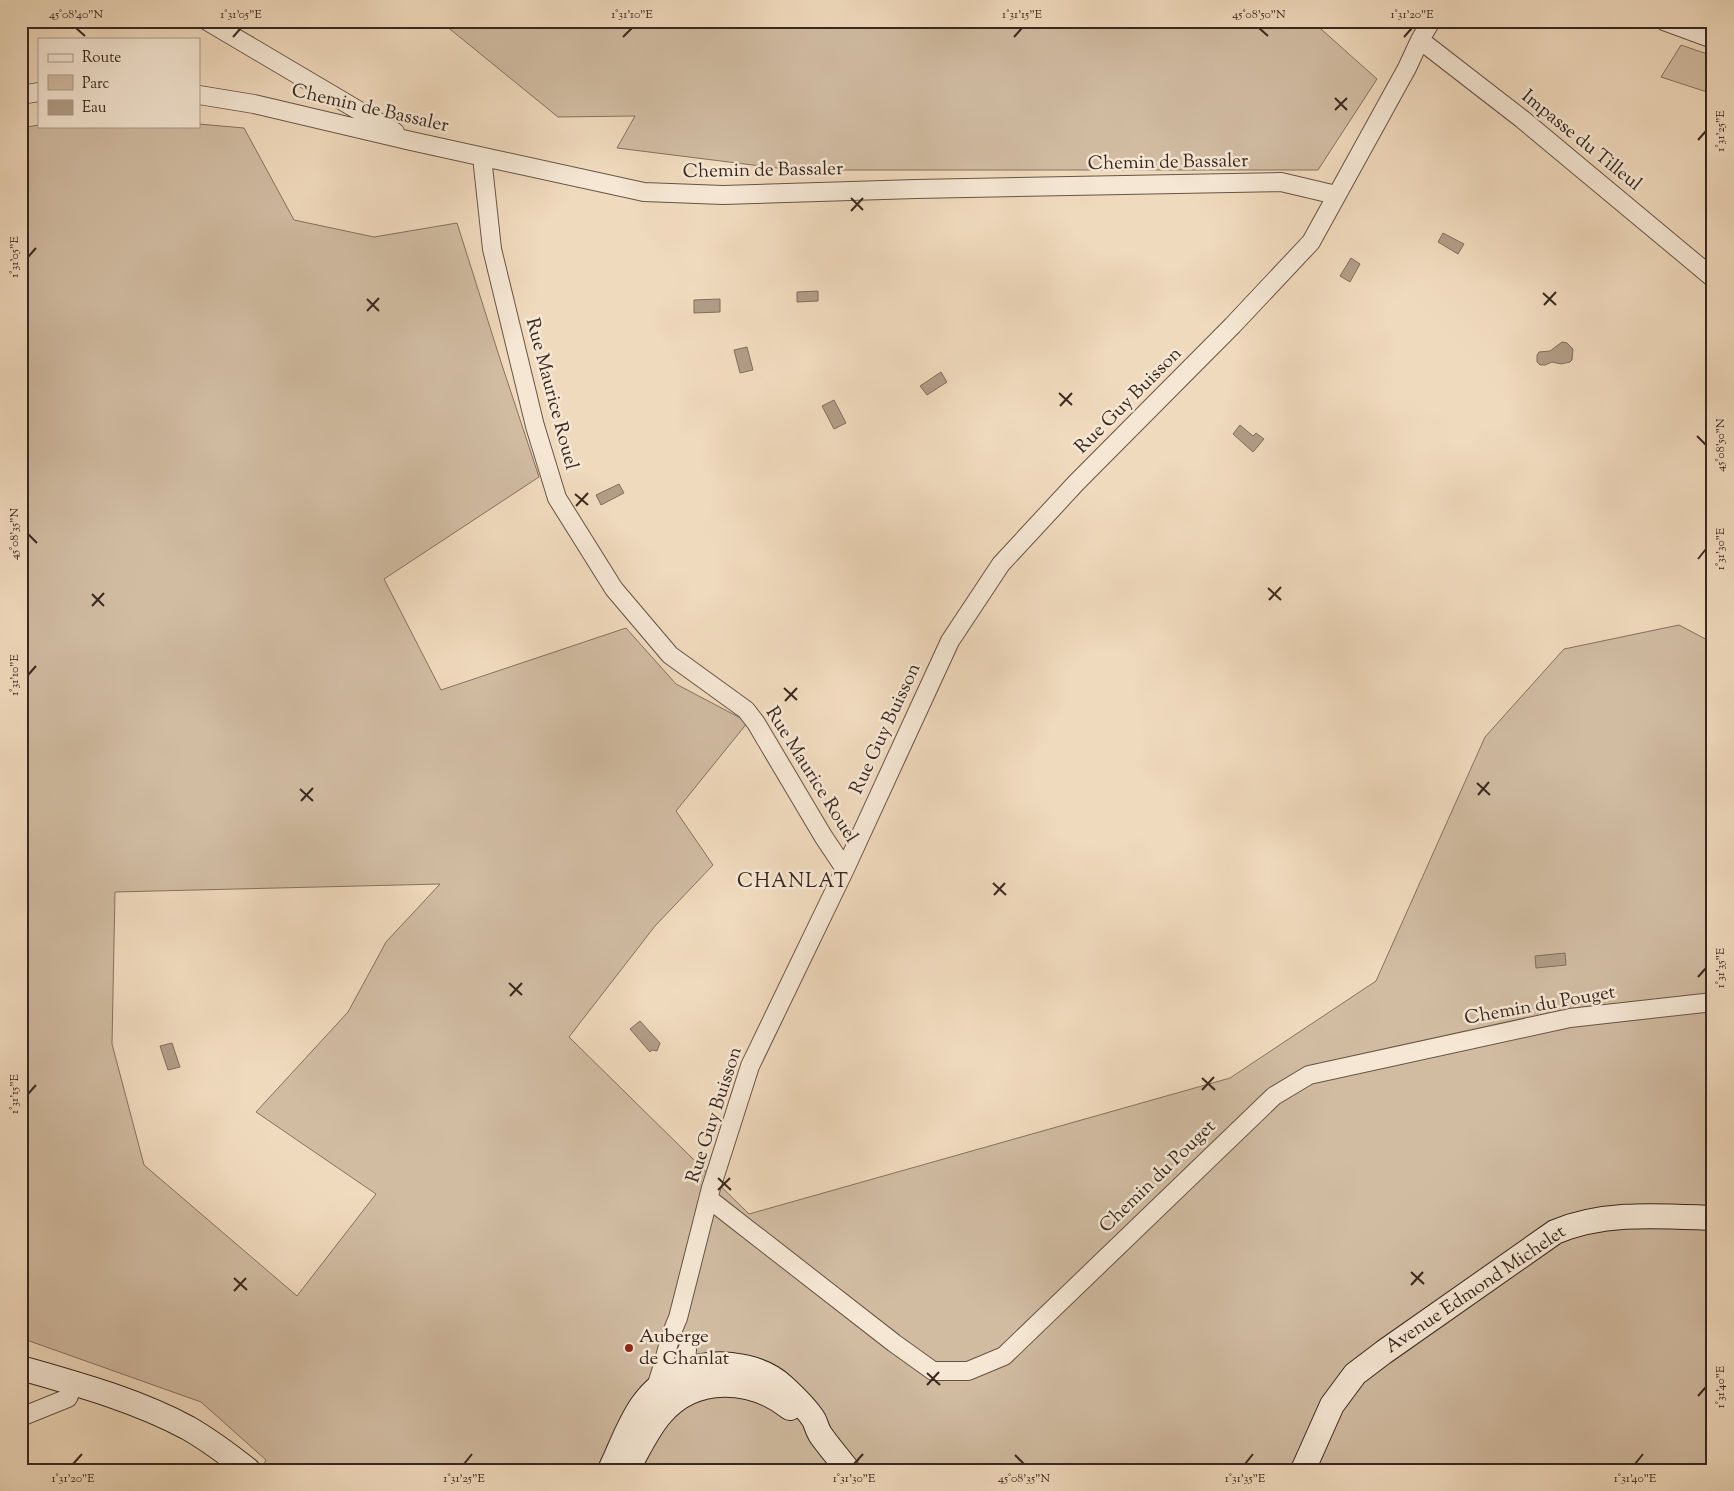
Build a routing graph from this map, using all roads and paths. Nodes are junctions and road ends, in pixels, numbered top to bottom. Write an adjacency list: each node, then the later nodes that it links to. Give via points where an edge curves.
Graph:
1 (207, 21): 9 (street)
2 (1430, 21): 5 (street, Rue Guy Buisson)
3 (1664, 21): 4 (street)
4 (1713, 38)
5 (1420, 40): 11 (street, Rue Guy Buisson); 12 (street, Impasse du Tilleul, via 1522,119)
6 (38, 92): 7 (street)
7 (21, 95)
8 (200, 95): 9 (street, Chemin de Bassaler, via 254,104)
9 (411, 141): 10 (street, Chemin de Bassaler)
10 (482, 157): 11 (street, Chemin de Bassaler, via 644,192 723,195 916,188 1281,182); 13 (street, Rue Maurice Rouel, via 492,249 535,426 557,498 614,589 670,655 746,710)
11 (1336, 195): 13 (street, Rue Guy Buisson, via 1311,242 1001,564 950,641)
12 (1713, 278)
13 (845, 868): 15 (street, Rue Guy Buisson, via 750,1066)
14 (1713, 1002): 15 (street, Chemin du Pouget, via 1570,1018 1309,1075 1274,1096 1004,1356 968,1371 933,1371)
15 (709, 1199): 17 (street, Rue Guy Buisson)
16 (1713, 1218): 31 (main road, Avenue Edmond Michelet, via 1599,1218 1555,1232 1355,1374 1332,1405)
17 (678, 1318): 18 (street, via 680,1335); 21 (street, Rue Guy Buisson, via 670,1334)
18 (687, 1350): 19 (street, via 699,1360); 21 (street)
19 (718, 1364): 21 (main road); 25 (main road, via 743,1366 782,1384 814,1420)
20 (21, 1368): 22 (main road)
21 (675, 1372): 23 (street, via 684,1384); 27 (main road, via 655,1388 633,1419); 28 (street, via 675,1386 644,1420)
22 (74, 1383): 24 (street, via 68,1398); 26 (main road, via 145,1408 188,1428)
23 (701, 1388): 25 (main road, via 720,1384 760,1390 785,1404); 29 (main road, via 674,1400 661,1414)
24 (21, 1417)
25 (820, 1434): 30 (main road)
26 (248, 1470)
27 (610, 1470)
28 (623, 1470)
29 (627, 1470)
30 (848, 1470)
31 (1302, 1470)

